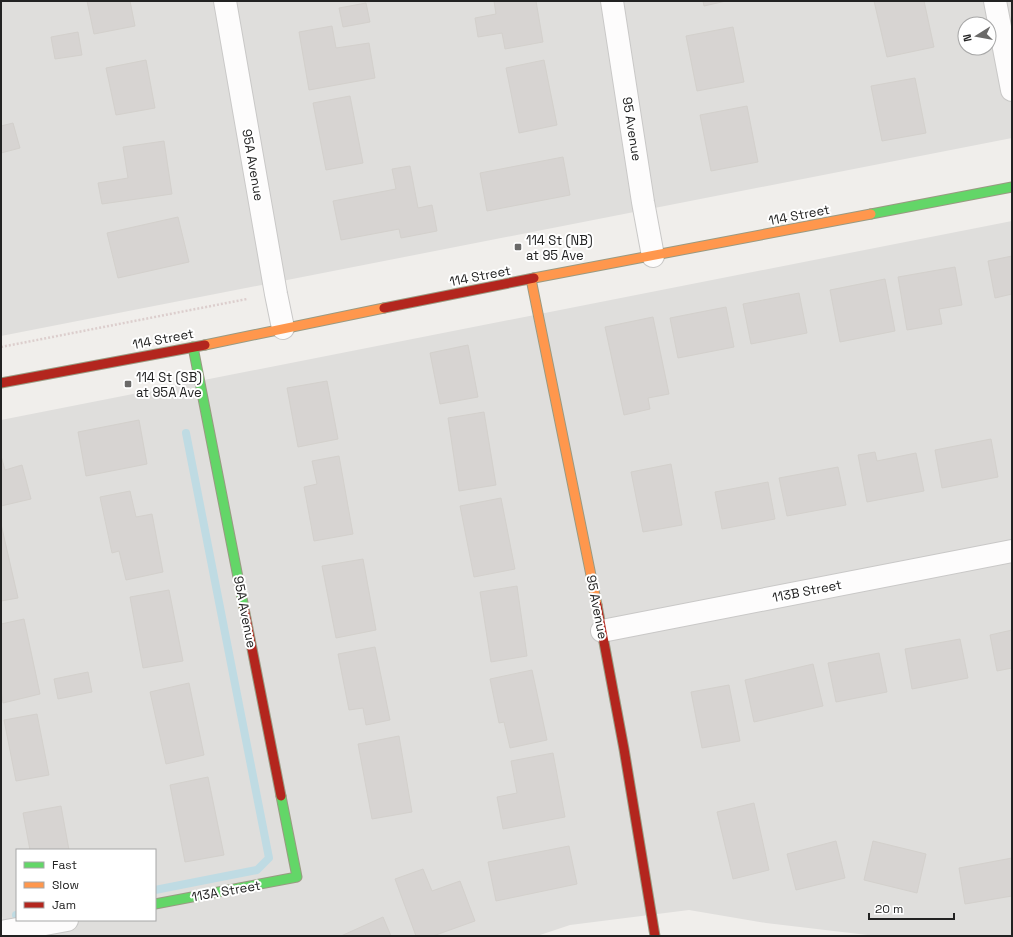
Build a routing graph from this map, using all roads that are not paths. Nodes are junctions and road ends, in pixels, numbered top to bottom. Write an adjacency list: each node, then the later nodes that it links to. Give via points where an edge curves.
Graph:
1 (225, 1): 8 (street, 95A Avenue)
2 (612, 1): 6 (street, 95 Avenue)
3 (996, 1): 4 (street)
4 (1012, 90)
5 (1012, 187): 6 (street, 114 Street)
6 (653, 256): 7 (street, 114 Street)
7 (531, 279): 8 (street, 114 Street); 12 (street, 95 Avenue)
8 (283, 328): 9 (street, 114 Street)
9 (193, 347): 10 (street, 114 Street); 13 (street, 95A Avenue)
10 (1, 383)
11 (1012, 551): 12 (street, 113B Street)
12 (602, 631): 17 (street, 95 Avenue)
13 (297, 878): 14 (street, 113A Street)
14 (156, 904)
15 (62, 921): 16 (street)
16 (1, 932)
17 (655, 936)

